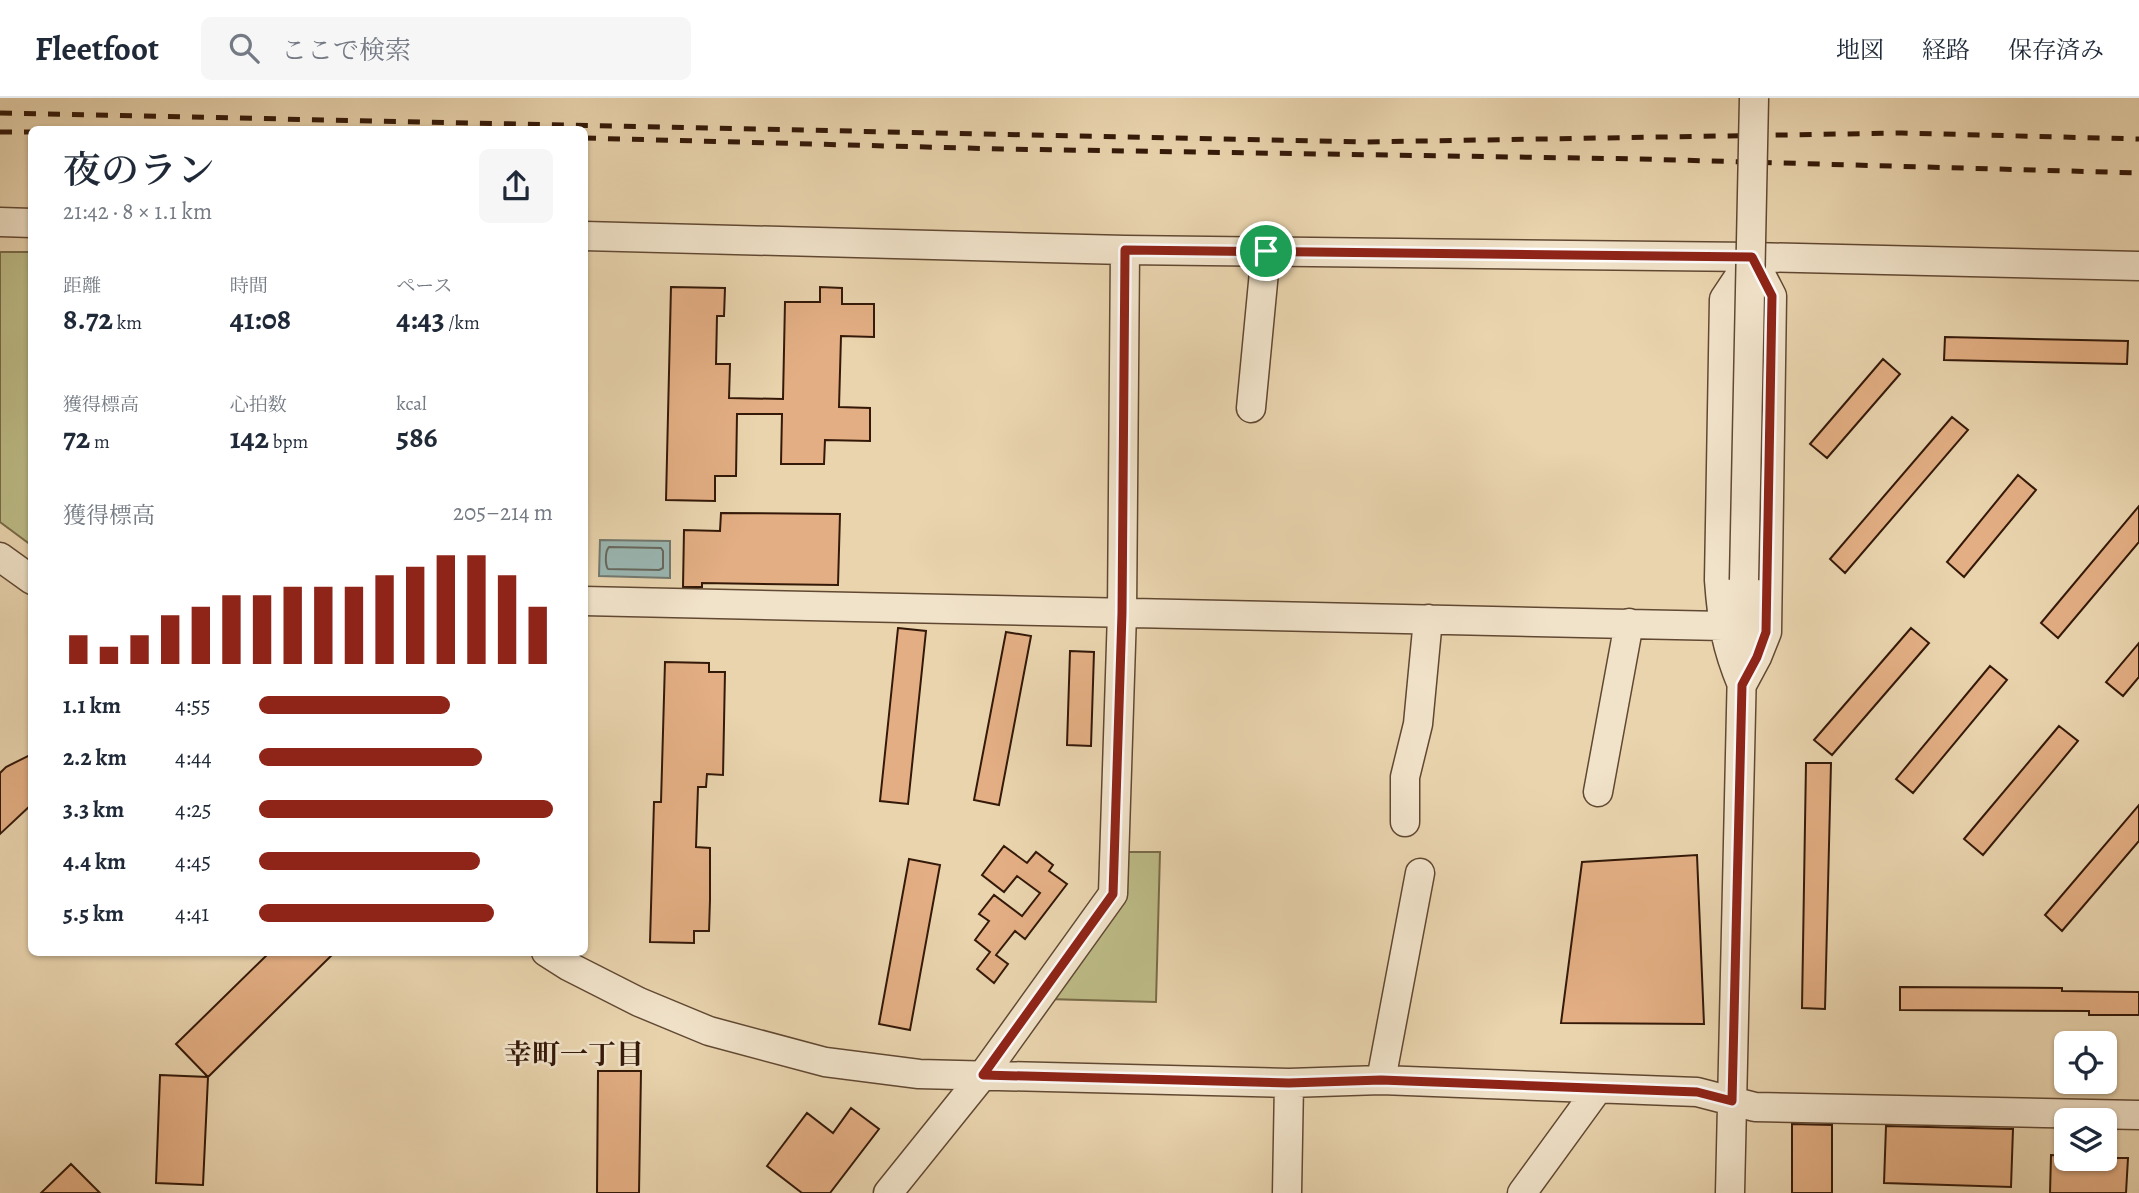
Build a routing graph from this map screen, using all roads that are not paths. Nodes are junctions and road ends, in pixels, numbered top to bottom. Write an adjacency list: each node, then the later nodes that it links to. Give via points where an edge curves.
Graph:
1 (1754, 98): 17 (street, bridge)
2 (0, 222): 3 (street)
3 (28, 223)
4 (588, 236): 5 (street)
5 (1125, 250): 6 (street); 13 (street)
6 (1266, 251): 7 (street); 9 (street)
7 (1752, 257): 8 (street); 16 (street, via 1724,299 1719,580); 17 (street, via 1772,296 1767,618 1757,657)
8 (2139, 266)
9 (1251, 408)
10 (0, 558): 11 (street)
11 (28, 577)
12 (588, 601): 13 (street)
13 (1122, 613): 14 (street); 22 (street, via 1113,894)
14 (1428, 619): 15 (street); 19 (street, via 1418,724 1405,777)
15 (1629, 623): 16 (street); 18 (street)
16 (1723, 626): 17 (street)
17 (1742, 685): 26 (street)
18 (1598, 792)
19 (1405, 822)
20 (1420, 873): 23 (street)
21 (552, 956): 22 (street, via 639,1002 709,1031 765,1047 825,1062 894,1071)
22 (983, 1075): 24 (street); 28 (street)
23 (1381, 1080): 24 (street); 25 (street)
24 (1289, 1083): 29 (street)
25 (1597, 1090): 26 (street, via 1697,1092); 30 (street)
26 (1732, 1101): 27 (street, via 1755,1107); 31 (street)
27 (2139, 1115)
28 (888, 1193)
29 (1287, 1193)
30 (1522, 1193)
31 (1730, 1193)

